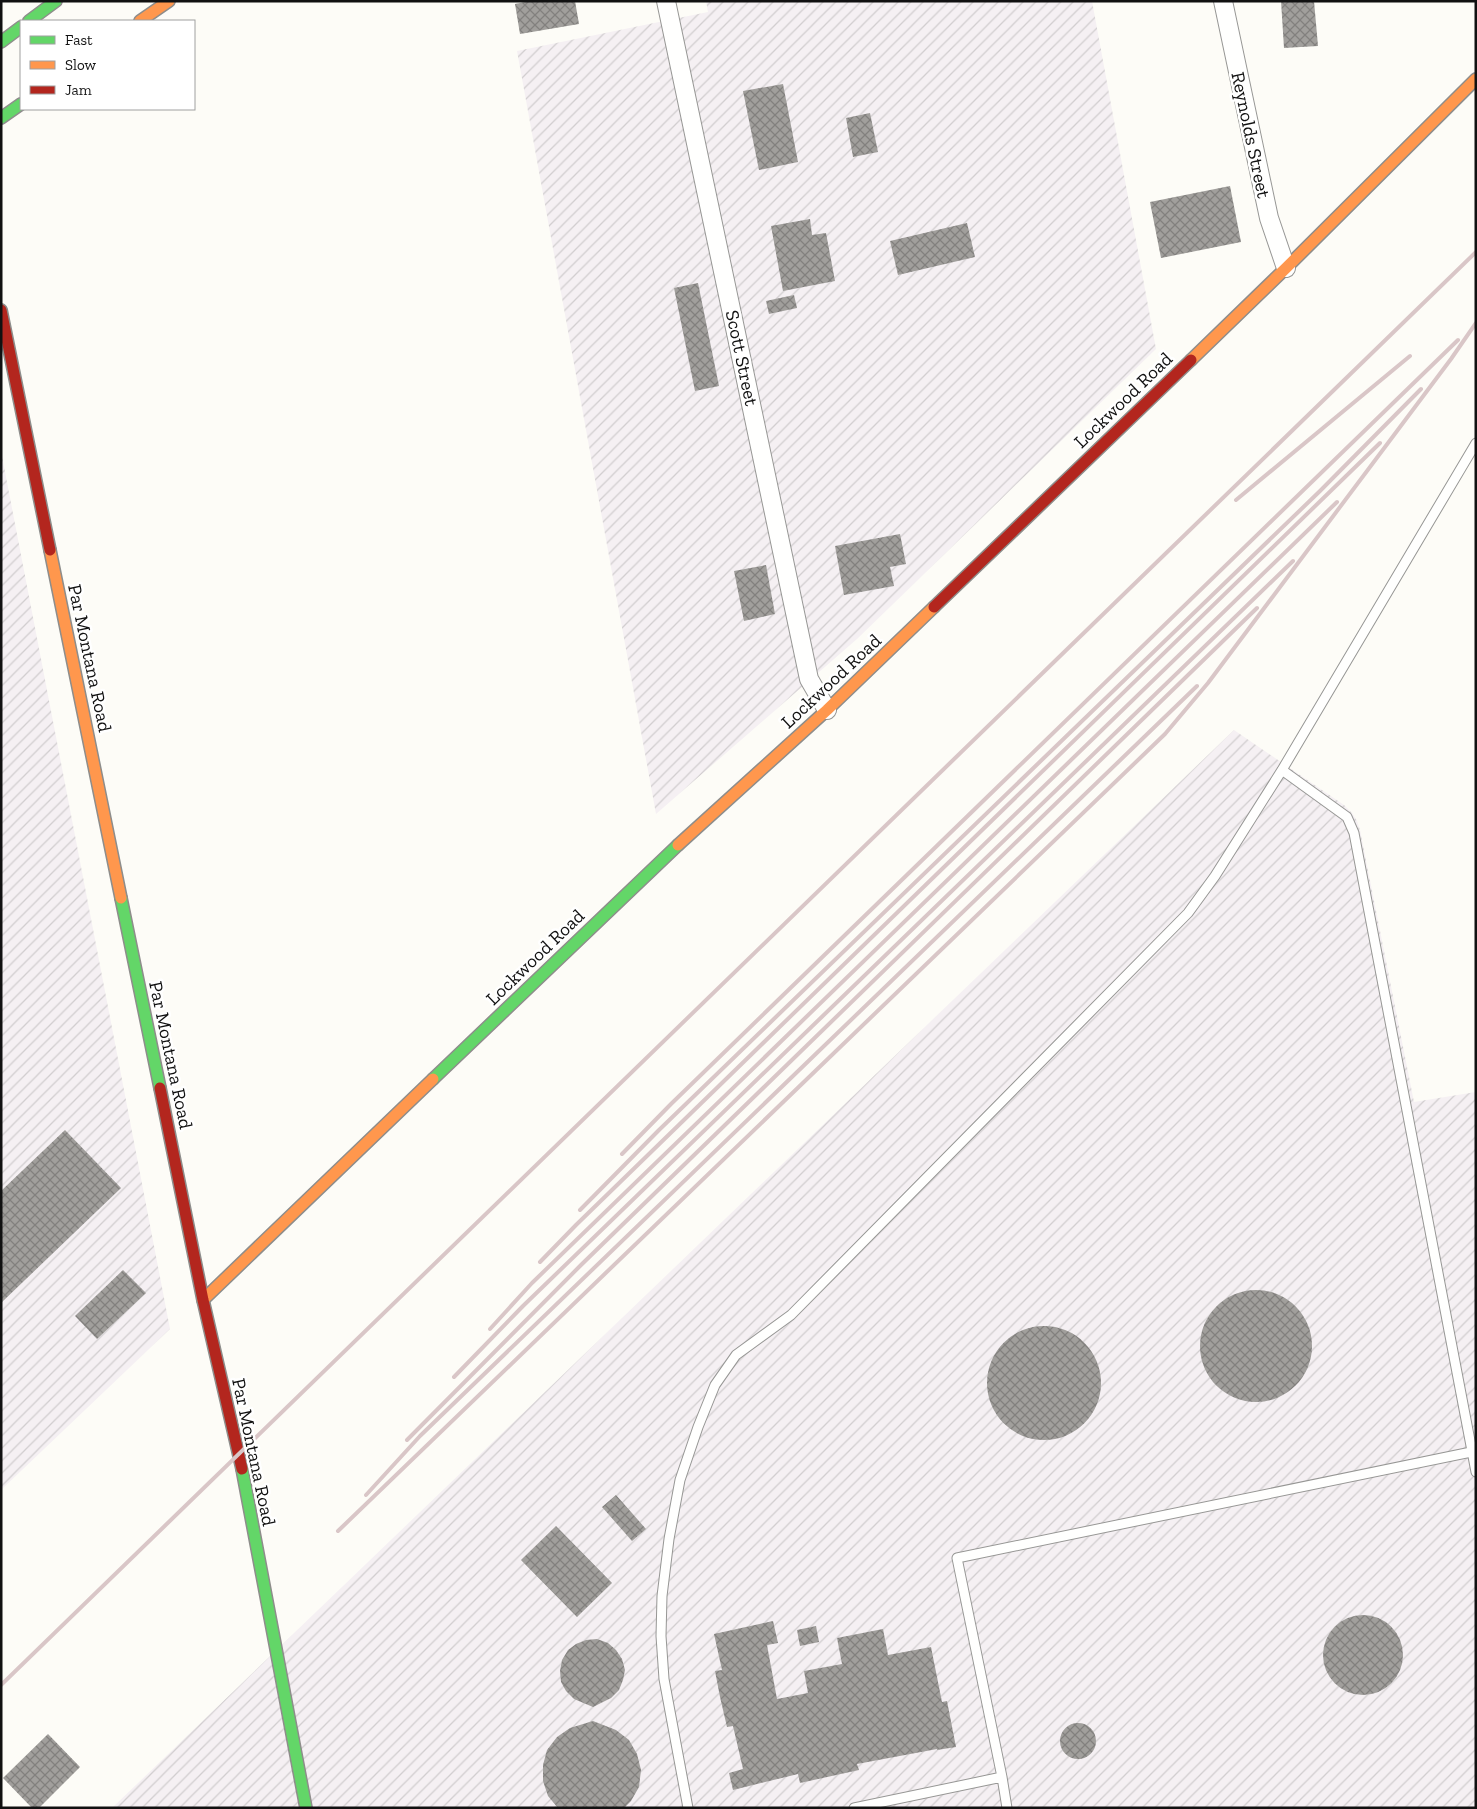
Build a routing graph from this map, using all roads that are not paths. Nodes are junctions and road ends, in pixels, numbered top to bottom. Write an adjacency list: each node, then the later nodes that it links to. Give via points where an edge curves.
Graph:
1 (56, 1): 5 (main road)
2 (169, 1): 6 (main road)
3 (666, 1): 15 (street, Scott Street, via 810,679)
4 (1223, 1): 12 (street, Reynolds Street, via 1269,218)
5 (30, 20)
6 (141, 20)
7 (20, 28): 8 (main road)
8 (1, 42)
9 (1476, 79): 12 (main road, Lockwood Road)
10 (20, 105): 11 (main road)
11 (1, 118)
12 (1286, 268): 15 (main road, Lockwood Road)
13 (1, 310): 17 (main road, Par Montana Road)
14 (1476, 443): 16 (lane)
15 (827, 710): 17 (main road, Lockwood Road, via 655,866)
16 (1282, 770): 18 (lane, via 1347,817 1354,833); 22 (lane, via 1188,913 791,1315 736,1355 715,1385 680,1480 662,1596 664,1679)
17 (204, 1300): 21 (main road, Par Montana Road, via 245,1484)
18 (1474, 1451): 19 (lane); 20 (lane, via 956,1558)
19 (1476, 1472)
20 (1002, 1777): 23 (lane); 24 (lane)
21 (306, 1808)
22 (688, 1808)
23 (854, 1808)
24 (1008, 1808)

